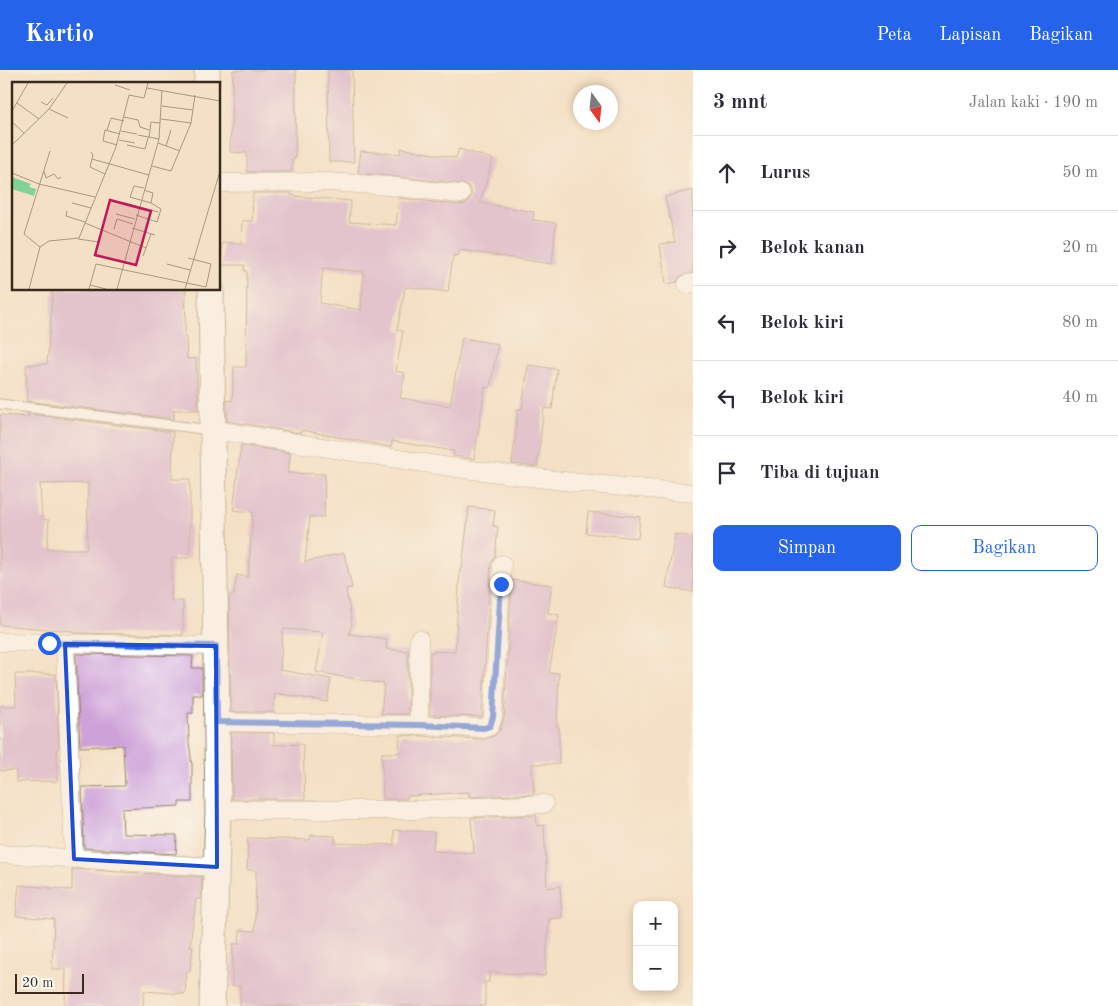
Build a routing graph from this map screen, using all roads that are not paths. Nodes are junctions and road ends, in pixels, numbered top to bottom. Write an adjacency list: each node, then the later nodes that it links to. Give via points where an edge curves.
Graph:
1 (220, 183): 2 (street, via 328,182)
2 (461, 194)
3 (211, 290): 5 (street)
4 (0, 404): 5 (lane)
5 (214, 430): 6 (street, via 456,468); 11 (street)
6 (693, 493)
7 (502, 564): 13 (street, via 490,726)
8 (419, 639): 13 (street)
9 (0, 642): 10 (street)
10 (65, 644): 11 (street); 17 (street)
11 (216, 646): 12 (street)
12 (217, 722): 13 (street); 15 (street)
13 (419, 725)
14 (544, 804): 15 (street, via 414,810)
15 (218, 810): 18 (street)
16 (0, 854): 17 (street)
17 (74, 859): 18 (street)
18 (217, 867): 19 (street)
19 (212, 1006)

